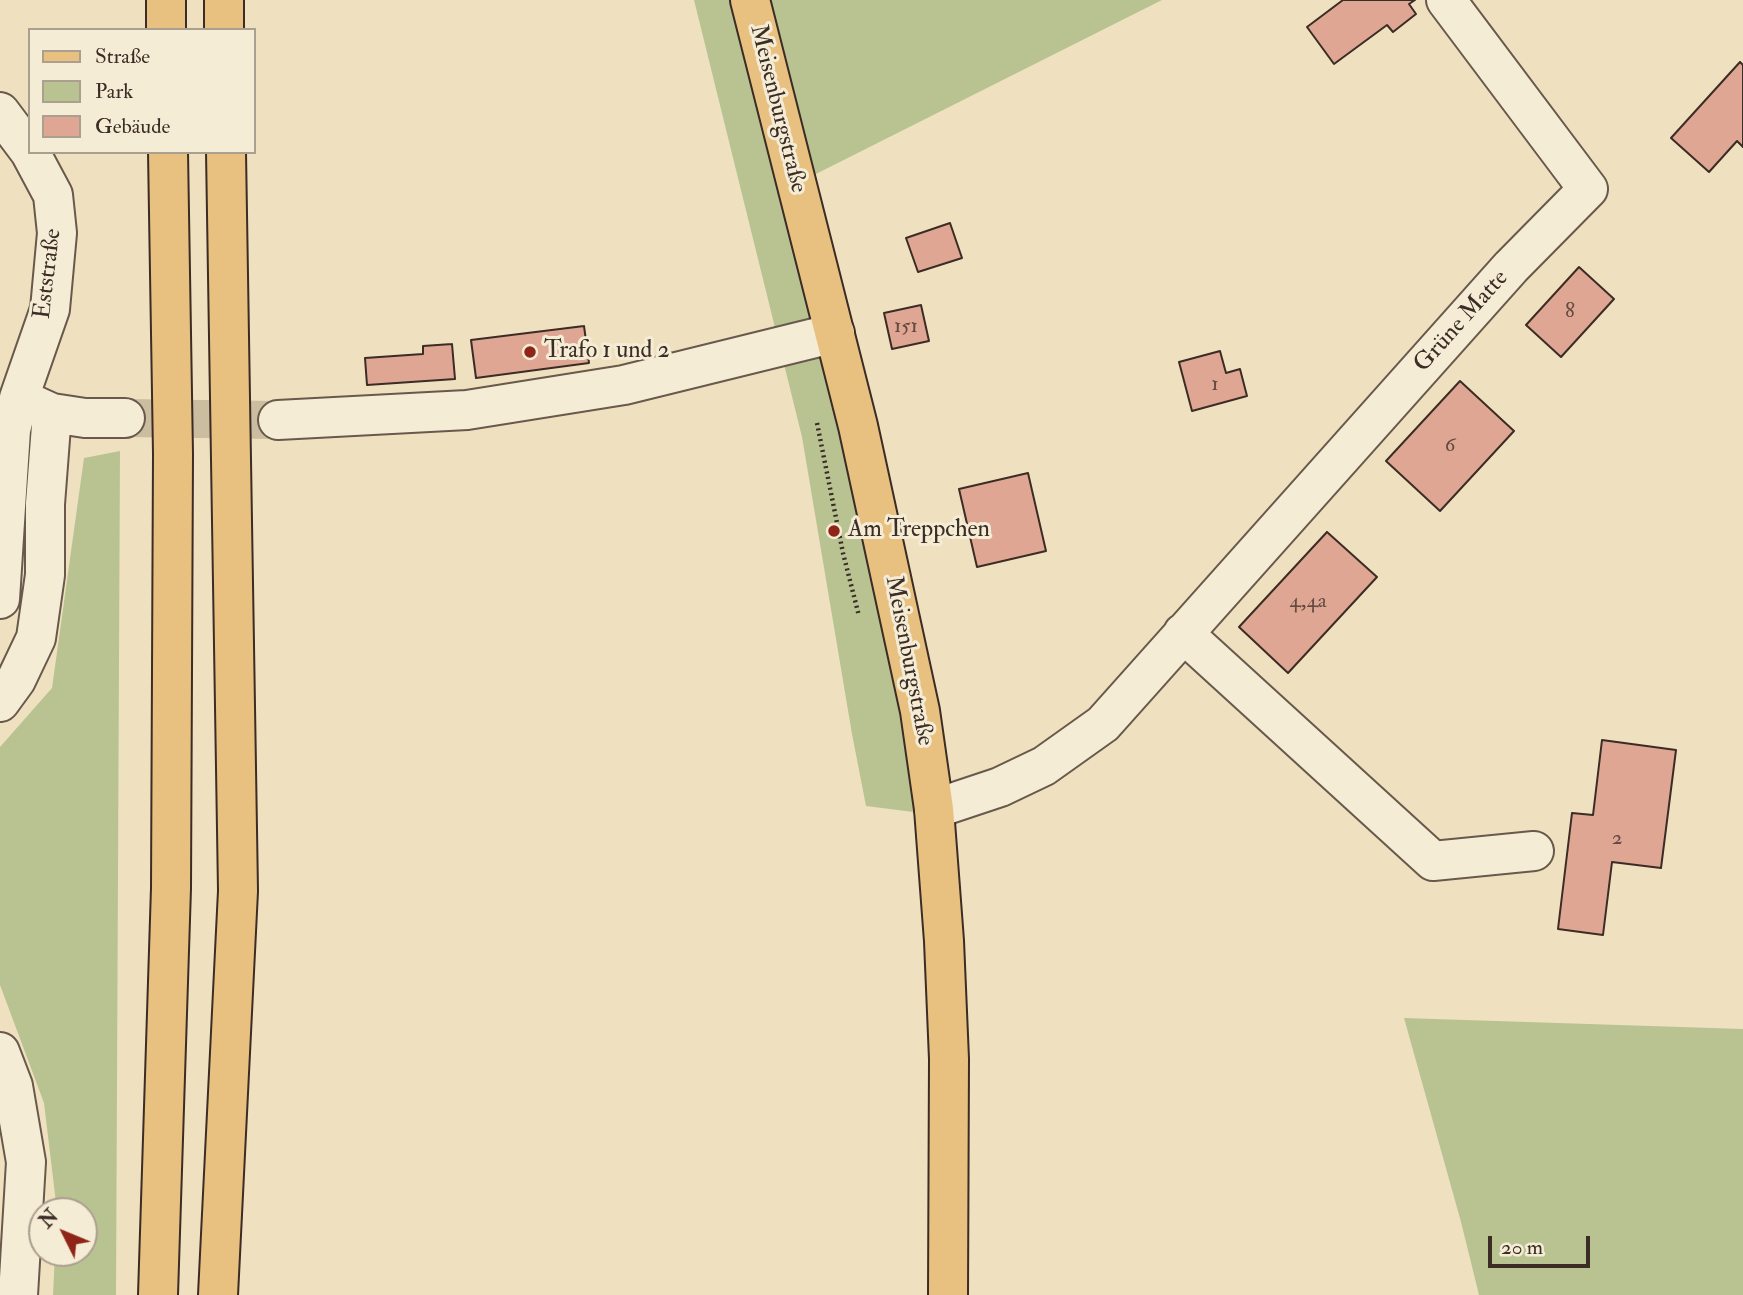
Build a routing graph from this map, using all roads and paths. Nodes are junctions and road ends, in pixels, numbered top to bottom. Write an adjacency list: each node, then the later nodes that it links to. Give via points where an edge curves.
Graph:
1 (166, 0): 5 (main road)
2 (224, 0): 6 (main road)
3 (750, 0): 12 (main road, Meisenburgstraße)
4 (1447, 0): 19 (street, Grüne Matte, via 1588,188 1511,267)
5 (166, 28)
6 (224, 28)
7 (0, 112): 8 (street, Eststraße)
8 (28, 149)
9 (31, 154): 13 (street, Eststraße, via 53,195 57,233)
10 (168, 154): 25 (main road, via 173,454 171,888)
11 (226, 154): 26 (main road, via 238,891)
12 (835, 333): 15 (street, via 624,385 467,410); 21 (main road, Meisenburgstraße, via 900,611)
13 (35, 405): 14 (street, via 85,418); 17 (street, via 11,430); 20 (street, via 45,504 46,575 36,638)
14 (125, 418)
15 (278, 420)
16 (816, 421): 18 (path)
17 (0, 599)
18 (860, 619)
19 (1183, 633): 21 (street, Grüne Matte, via 1103,724 1044,766 1000,787); 22 (street, via 1433,861)
20 (0, 702)
21 (934, 809): 27 (main road, Meisenburgstraße, via 948,1045)
22 (1534, 851)
23 (0, 1052): 24 (street, via 13,1086 26,1162)
24 (18, 1295)
25 (158, 1295)
26 (218, 1295)
27 (948, 1295)

